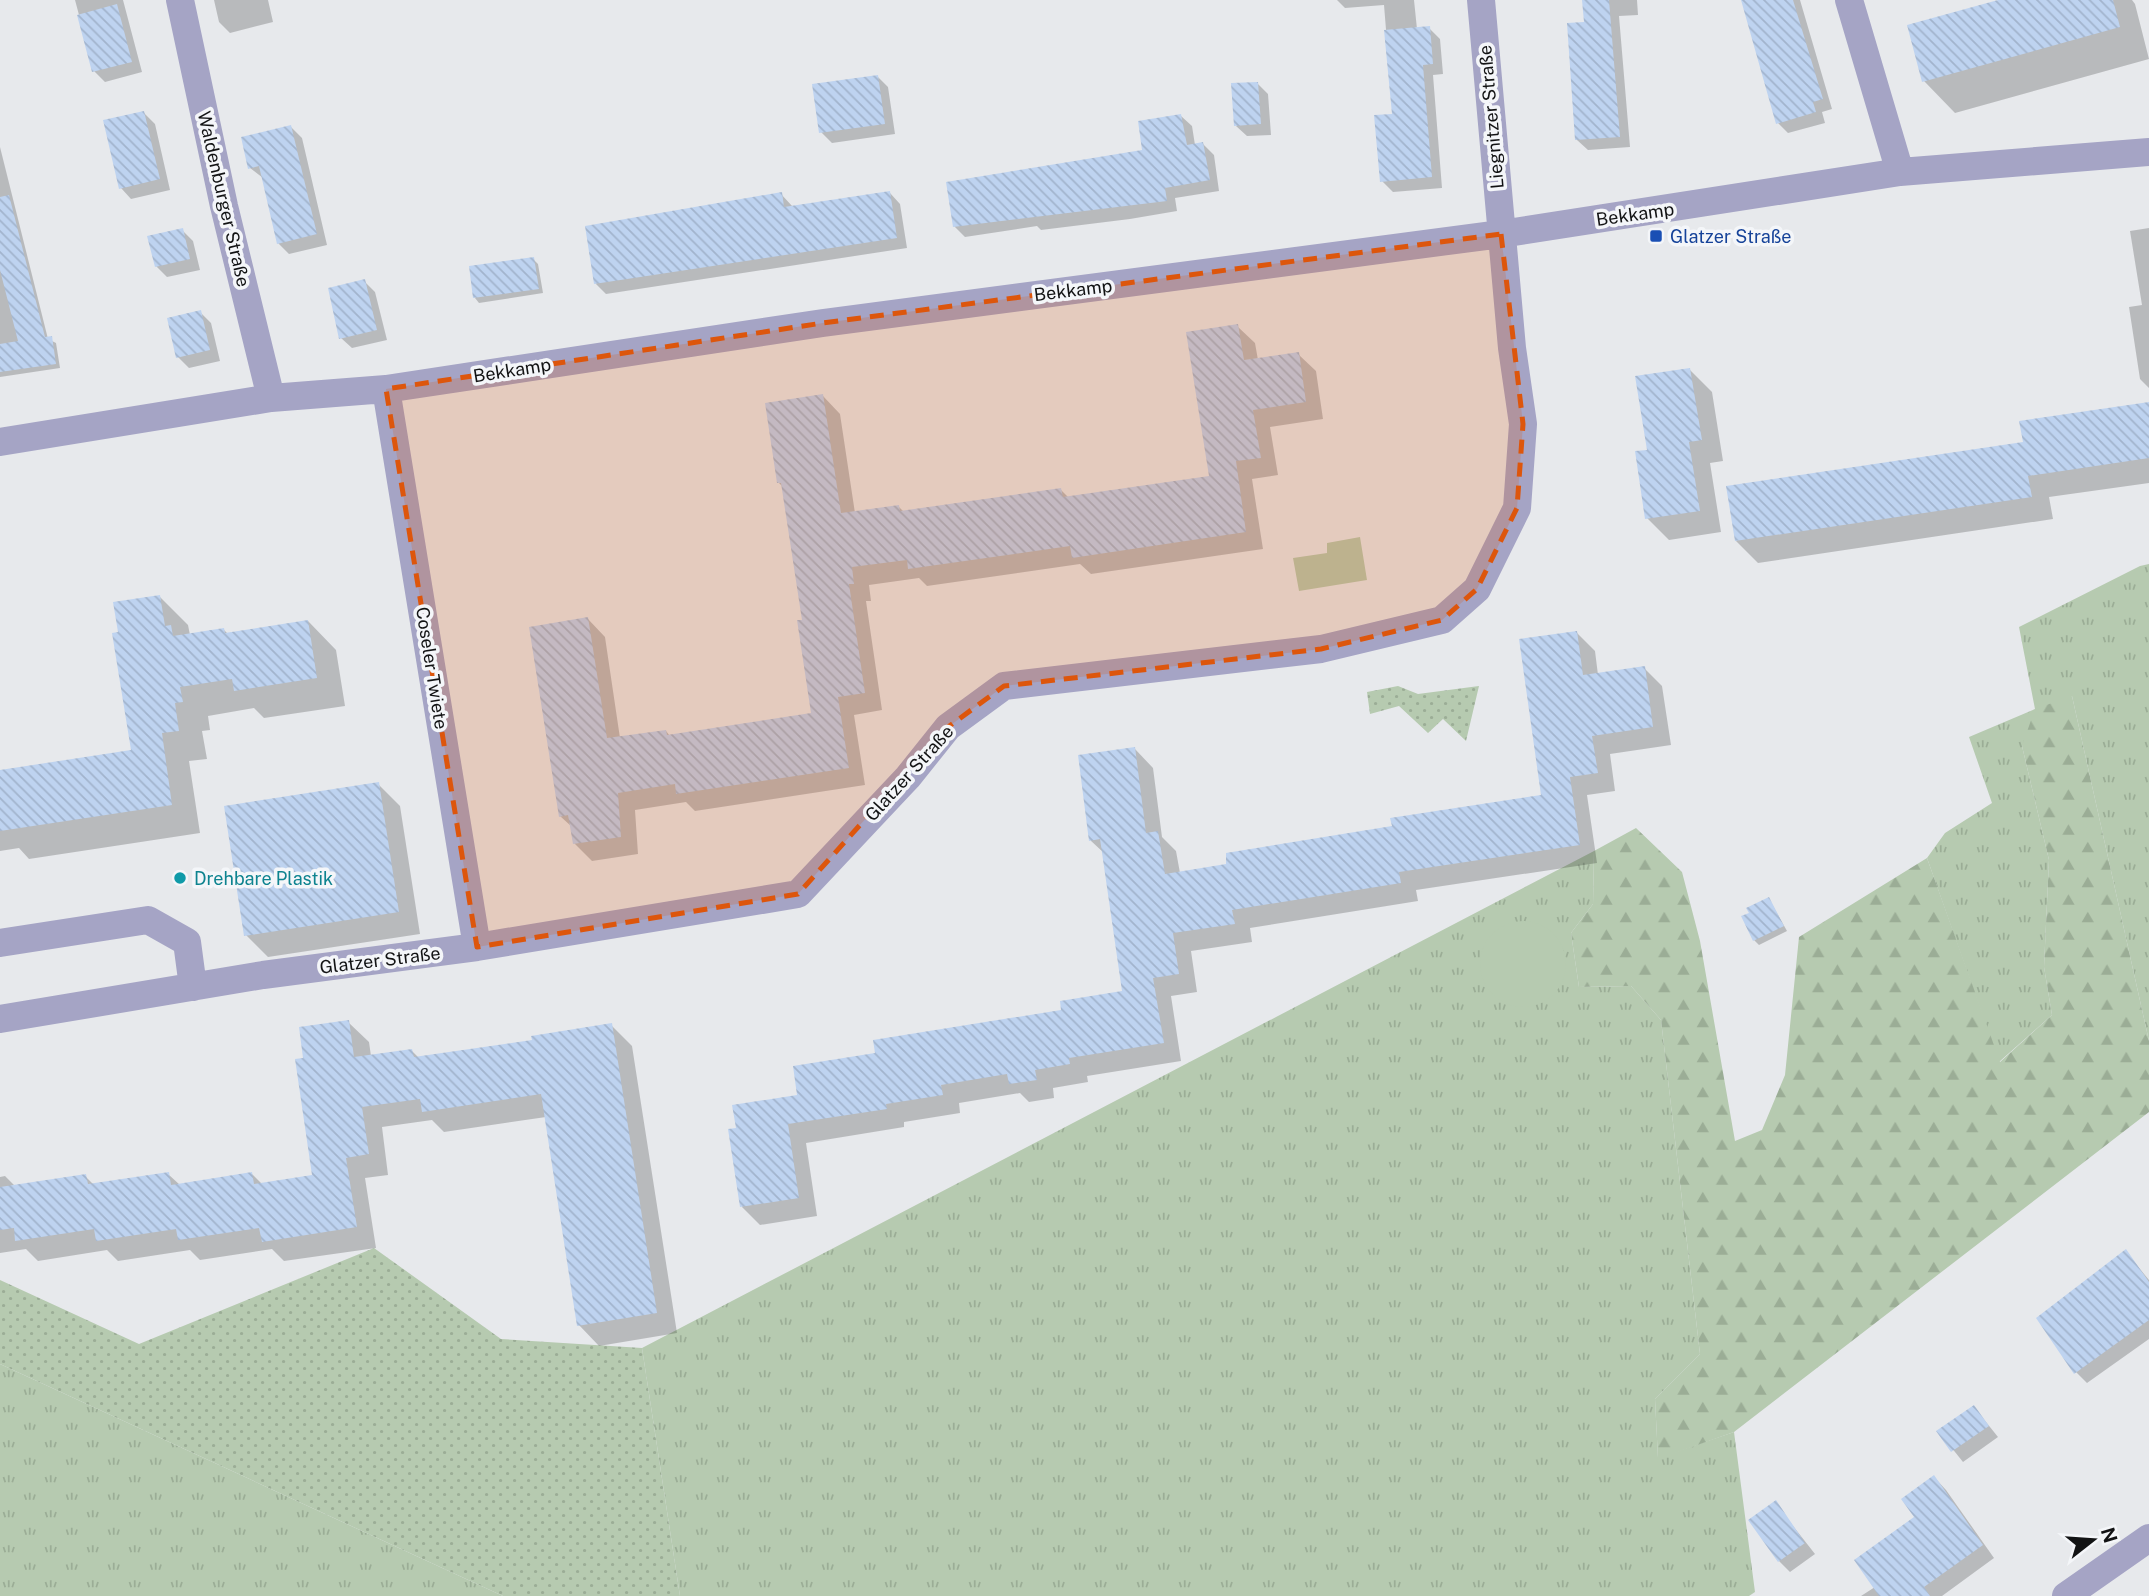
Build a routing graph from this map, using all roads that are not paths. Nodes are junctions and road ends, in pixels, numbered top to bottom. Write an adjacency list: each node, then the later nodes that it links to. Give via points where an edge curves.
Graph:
1 (180, 0): 8 (street, Waldenburger Straße)
2 (1481, 0): 6 (street, Liegnitzer Straße)
3 (1849, 0): 5 (street)
4 (2149, 152): 5 (street, Bekkamp)
5 (1900, 173): 6 (street, Bekkamp)
6 (1501, 233): 7 (street, Bekkamp, via 823,323); 11 (street, Glatzer Straße, via 1523,424 1517,508 1476,589 1442,620 1321,649 1004,686 948,727 908,777 798,894)
7 (386, 388): 8 (street, Bekkamp); 11 (street, Coseler Twiete)
8 (271, 398): 9 (street, Bekkamp)
9 (0, 442)
10 (0, 943): 12 (street, via 148,920 187,942)
11 (477, 947): 12 (street, Glatzer Straße)
12 (193, 987): 13 (street, Glatzer Straße)
13 (0, 1019)
14 (2149, 1538): 15 (street)
15 (2066, 1596)

